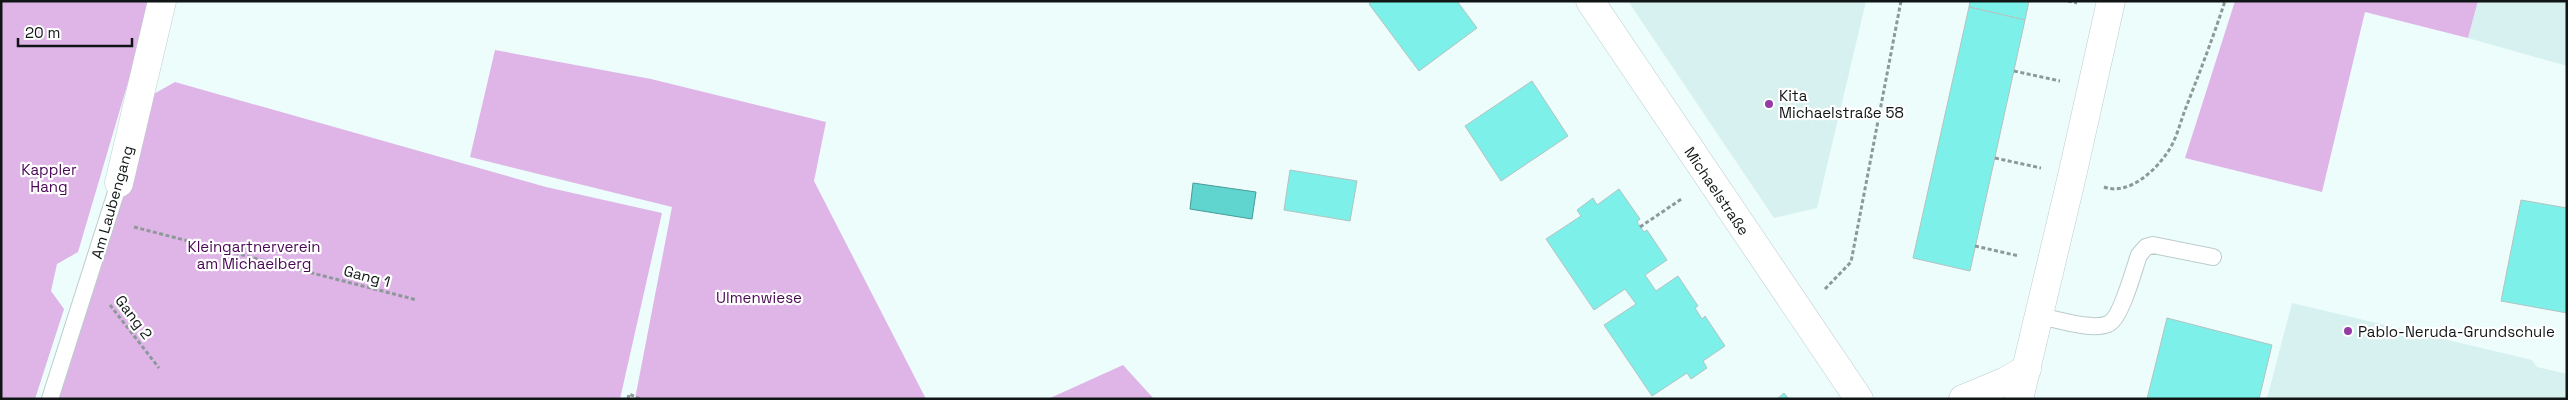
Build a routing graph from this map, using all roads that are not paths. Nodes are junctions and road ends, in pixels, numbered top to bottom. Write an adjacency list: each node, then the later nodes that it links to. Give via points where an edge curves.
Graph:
1 (162, 1): 4 (street, Am Laubengang)
2 (1590, 1): 8 (street, Michaelstraße)
3 (2111, 1): 6 (street)
4 (119, 183): 9 (lane, Am Laubengang)
5 (2213, 256): 6 (lane, via 2154,245 2146,247 2139,255 2118,315 2109,324 2095,327)
6 (2039, 316): 7 (street)
7 (2027, 369): 11 (street); 12 (street)
8 (1852, 390): 10 (street, Michaelstraße)
9 (50, 399)
10 (1879, 399)
11 (1964, 399)
12 (2019, 399)

